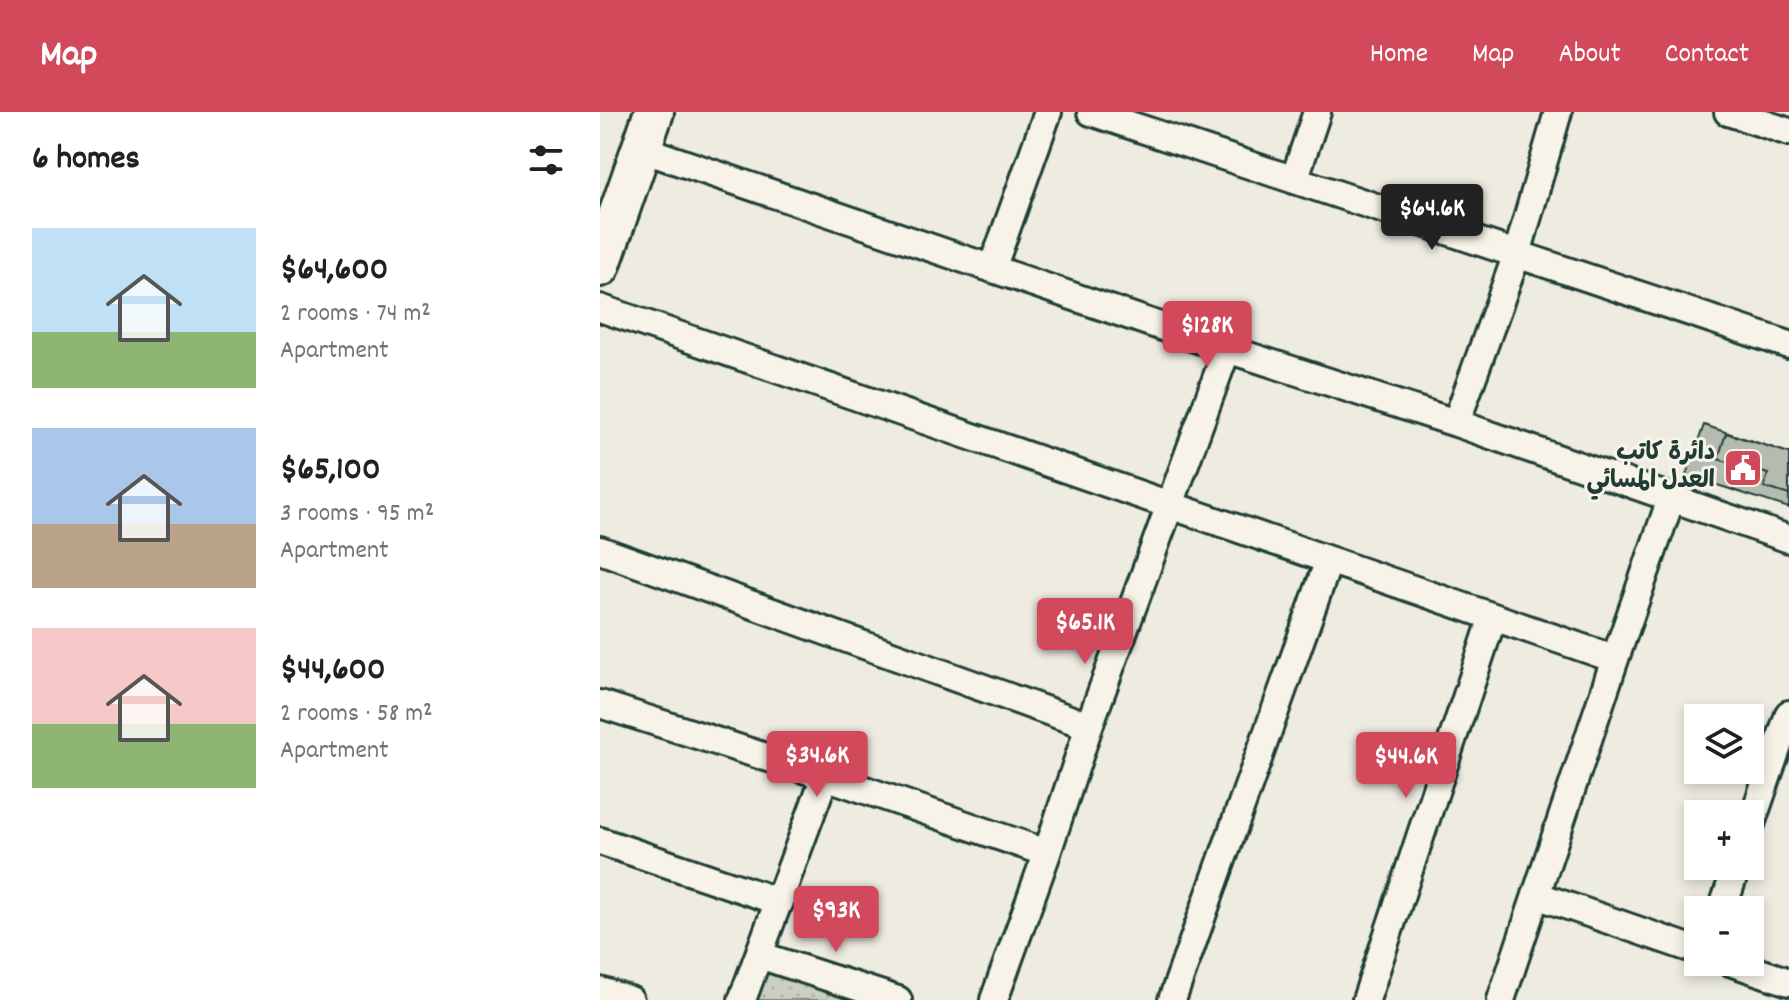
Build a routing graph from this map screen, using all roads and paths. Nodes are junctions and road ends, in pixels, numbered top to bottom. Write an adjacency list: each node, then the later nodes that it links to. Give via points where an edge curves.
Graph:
1 (654, 112): 8 (main road)
2 (1048, 112): 12 (street)
3 (1091, 112): 9 (street)
4 (1317, 112): 9 (street)
5 (1558, 112): 10 (street)
6 (1728, 112): 7 (street)
7 (1789, 132)
8 (642, 149): 11 (main road); 12 (street)
9 (1294, 180): 10 (street)
10 (1517, 254): 14 (street); 16 (street)
11 (600, 267)
12 (992, 269): 15 (street)
13 (600, 308): 18 (street)
14 (1789, 345)
15 (1227, 349): 16 (street); 18 (street)
16 (1456, 423): 17 (street)
17 (1671, 499): 19 (street); 23 (street)
18 (1171, 505): 21 (street); 26 (street)
19 (1789, 539)
20 (600, 550): 26 (street)
21 (1329, 560): 22 (street); 42 (street)
22 (1493, 617): 23 (street); 43 (street)
23 (1615, 659): 31 (street)
24 (600, 704): 27 (street)
25 (1787, 723): 28 (street)
26 (1089, 726): 30 (street)
27 (825, 776): 30 (street); 32 (street)
28 (1760, 800)
29 (600, 841): 32 (street)
30 (1047, 853): 41 (street)
31 (1536, 895): 33 (street); 44 (street)
32 (780, 902): 34 (street)
33 (1684, 946)
34 (759, 955): 39 (street); 40 (street)
35 (1764, 974): 36 (street)
36 (1789, 982)
37 (600, 991): 38 (street)
38 (630, 1000)
39 (742, 1000)
40 (898, 1000)
41 (994, 1000)
42 (1172, 1000)
43 (1366, 1000)
44 (1501, 1000)

